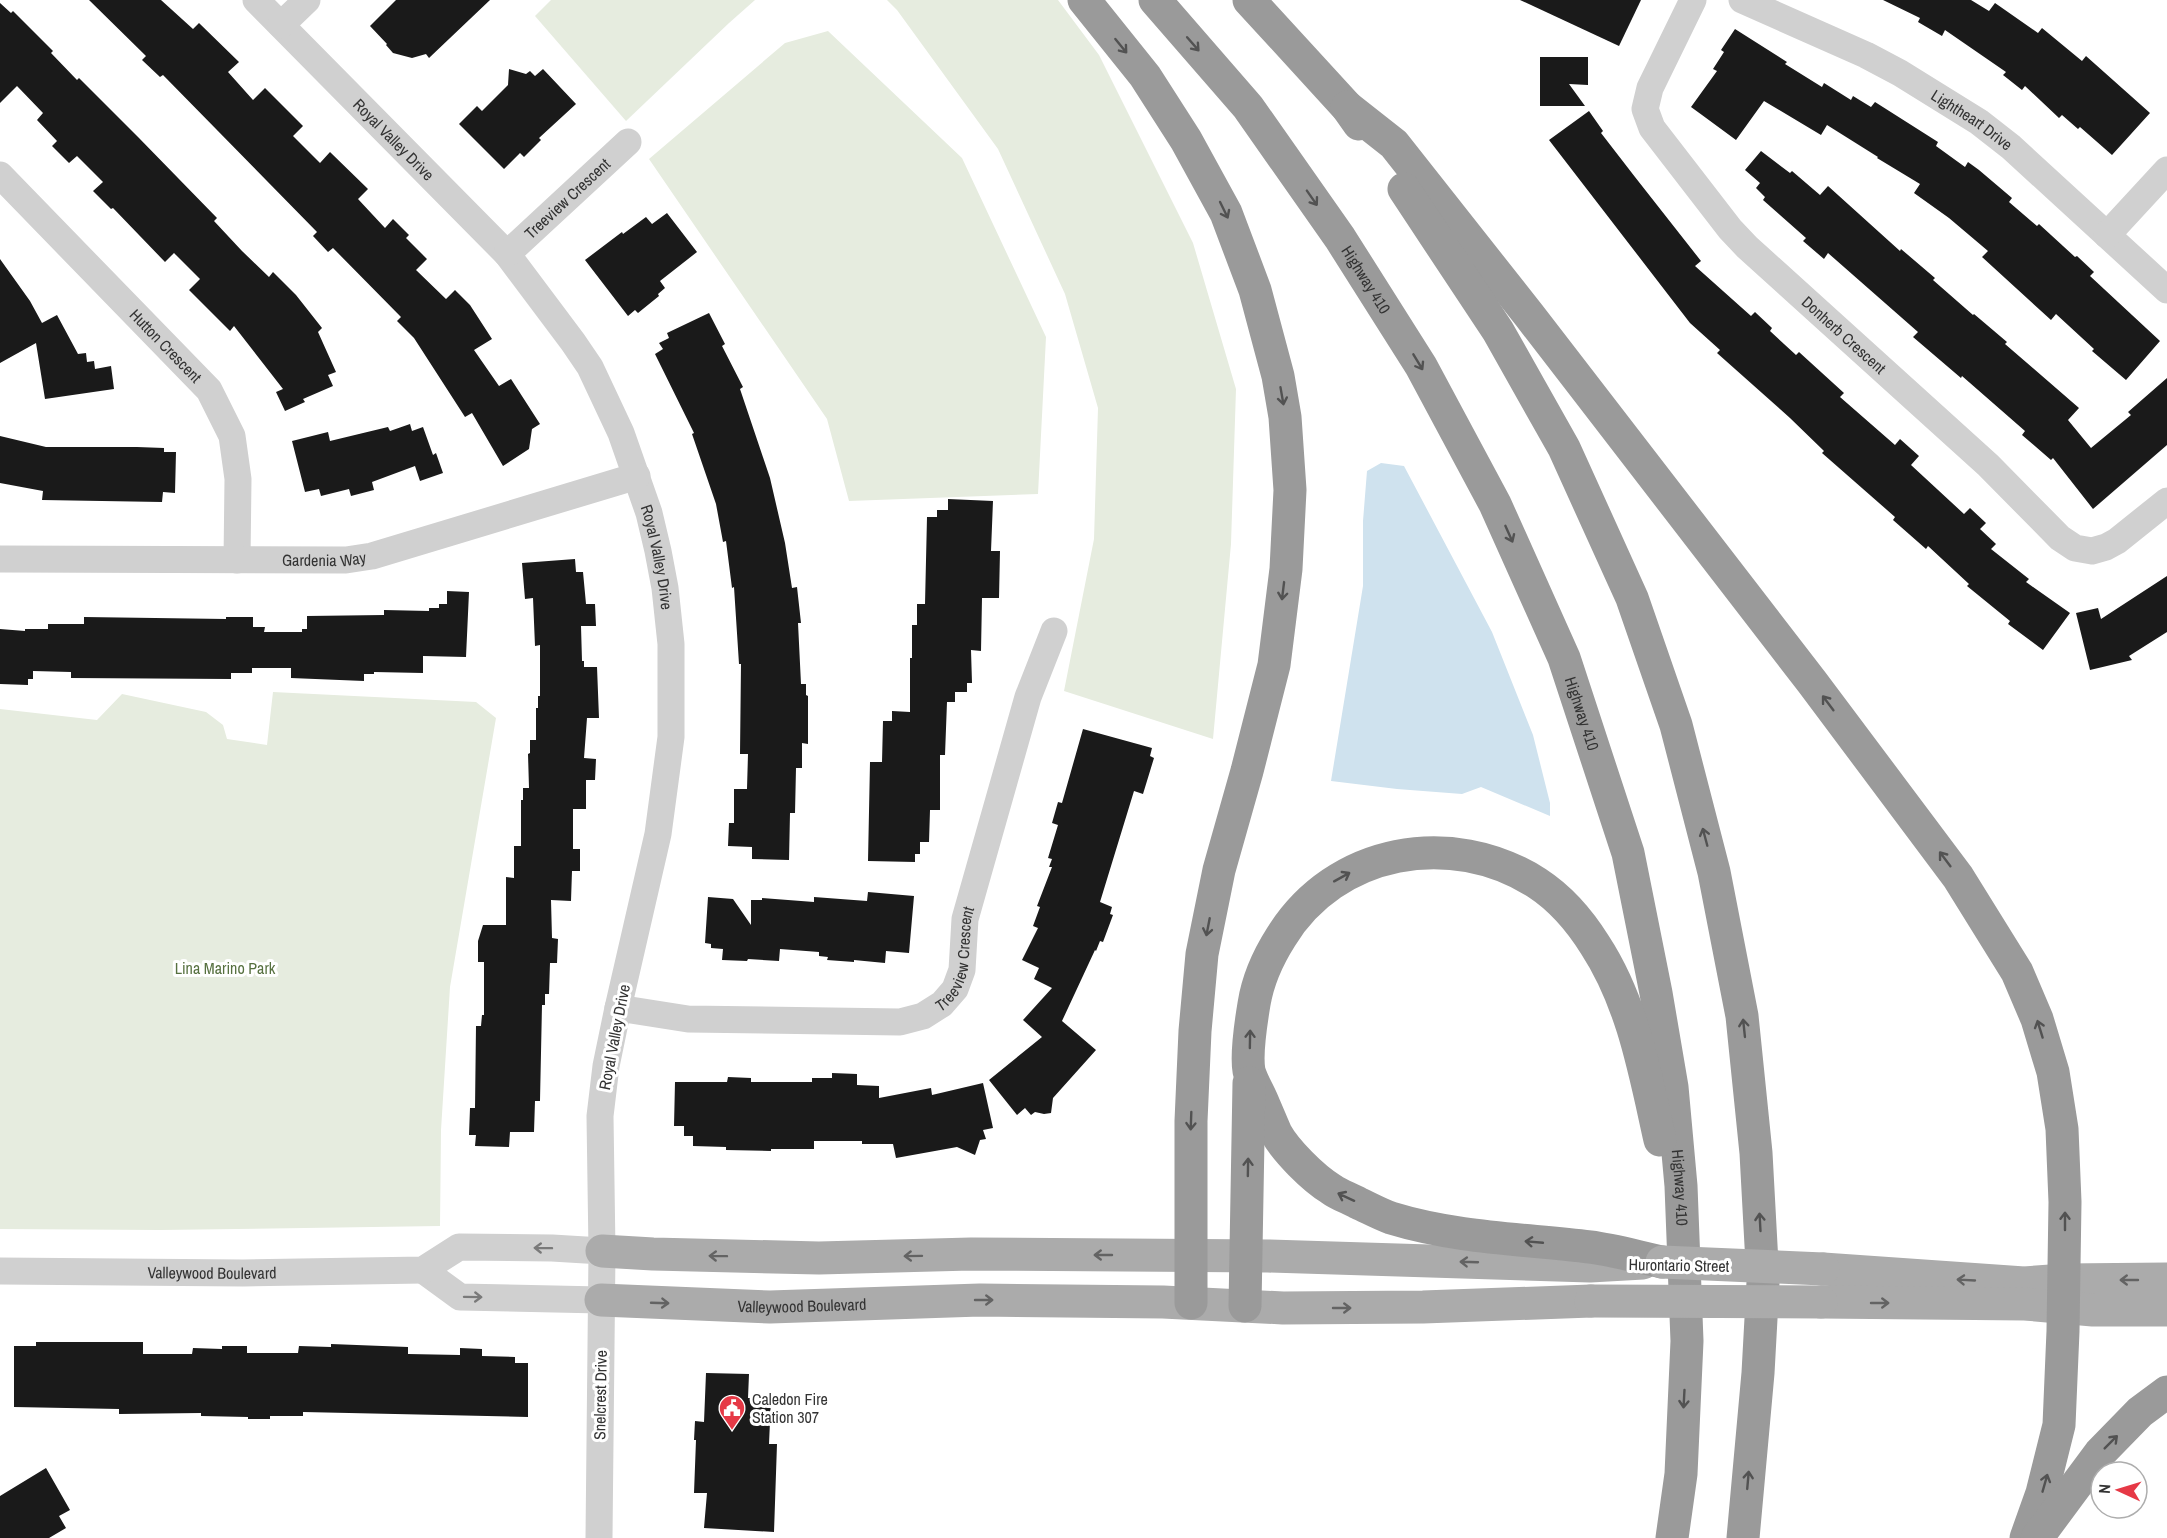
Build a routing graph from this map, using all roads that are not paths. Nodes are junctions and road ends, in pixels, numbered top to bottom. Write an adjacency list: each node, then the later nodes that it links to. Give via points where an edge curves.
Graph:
1 (256, 0): 8 (street, Royal Valley Drive)
2 (307, 0): 8 (street)
3 (1084, 0): 24 (highway, one-way to 24, via 1145,75 1226,213 1255,290 1285,417 1290,490 1286,569 1274,665 1219,870 1202,954 1191,1121)
4 (1155, 0): 36 (highway, Highway 410, one-way to 36, via 1248,107 1340,238 1421,366 1495,504 1564,658 1628,853 1656,993 1672,1087 1681,1186)
5 (1249, 0): 9 (highway)
6 (1693, 0): 17 (street, Donherb Crescent, via 1650,88 1645,108 1652,128 1730,229 1988,465 2040,520 2075,548 2092,551 2118,541)
7 (1742, 0): 13 (street, Lightheart Drive, via 1866,56 1935,93 2011,147)
8 (281, 25): 14 (street, Royal Valley Drive)
9 (1347, 107): 31 (highway, one-way to 9, via 2062,1129 2053,1072 2017,972 1958,877 1543,333 1394,144); 40 (highway, one-way to 9, via 1762,1282 1756,1153 1742,1016 1714,872 1676,725 1632,598 1564,448 1498,331)
10 (628, 142): 14 (street, Treeview Crescent)
11 (2167, 170): 13 (street)
12 (0, 175): 19 (street, Hutton Crescent, via 208,390 232,436 238,480)
13 (2107, 236): 15 (street, Lightheart Drive)
14 (507, 254): 16 (street, Royal Valley Drive, via 590,367)
15 (2167, 290)
16 (637, 476): 19 (street, Gardenia Way, via 372,556 346,560); 21 (street, Royal Valley Drive, via 665,588 672,690 658,834)
17 (2167, 501)
18 (0, 559): 19 (street, Gardenia Way)
19 (237, 560)
20 (1054, 632): 21 (street, Treeview Crescent, via 1028,697 965,919 962,970 955,989 942,1004 923,1016 900,1022 688,1019)
21 (618, 1008): 23 (street, Royal Valley Drive, via 600,1116)
22 (1250, 1071): 25 (highway, one-way to 22); 26 (highway, one-way to 22, via 1390,1218 1330,1189 1302,1165 1278,1135); 36 (highway, one-way to 36, via 1252,1015 1268,958 1288,924 1331,883 1381,860 1415,853 1457,853 1494,862 1535,882 1577,920 1596,946 1628,1011 1666,1168 1675,1285)
23 (602, 1251): 24 (main road, one-way to 23, via 971,1254 819,1258); 28 (street, one-way to 28, via 459,1247); 32 (street, Snelcrest Drive)
24 (1191, 1256): 25 (main road); 33 (highway)
25 (1247, 1256): 26 (main road, one-way to 25); 34 (highway)
26 (1591, 1257): 27 (highway)
27 (1662, 1262): 31 (main road, Hurontario Street, one-way to 27, bridge, via 2024,1283)
28 (423, 1270): 29 (street, Valleywood Boulevard); 32 (street, Valleywood Boulevard, one-way to 32, via 460,1297)
29 (0, 1271)
30 (2167, 1279): 31 (main road, Hurontario Street, one-way to 31)
31 (2064, 1293): 34 (main road, Hurontario Street, one-way to 31, bridge, via 1423,1308 1591,1301 2025,1304); 35 (main road, Hurontario Street, via 2093,1310); 41 (highway, one-way to 31, via 2059,1425)
32 (601, 1300): 33 (main road, Valleywood Boulevard, one-way to 33, via 770,1307 980,1300); 38 (street, Snelcrest Drive)
33 (1191, 1303): 34 (main road, Hurontario Street)
34 (1245, 1306)
35 (2167, 1310)
36 (1687, 1341): 39 (highway, Highway 410, one-way to 39, via 1681,1474)
37 (2167, 1392): 42 (highway, one-way to 37, via 2100,1453 2140,1412)
38 (599, 1538)
39 (1672, 1538)
40 (1743, 1538)
41 (2026, 1538)
42 (2037, 1538)

